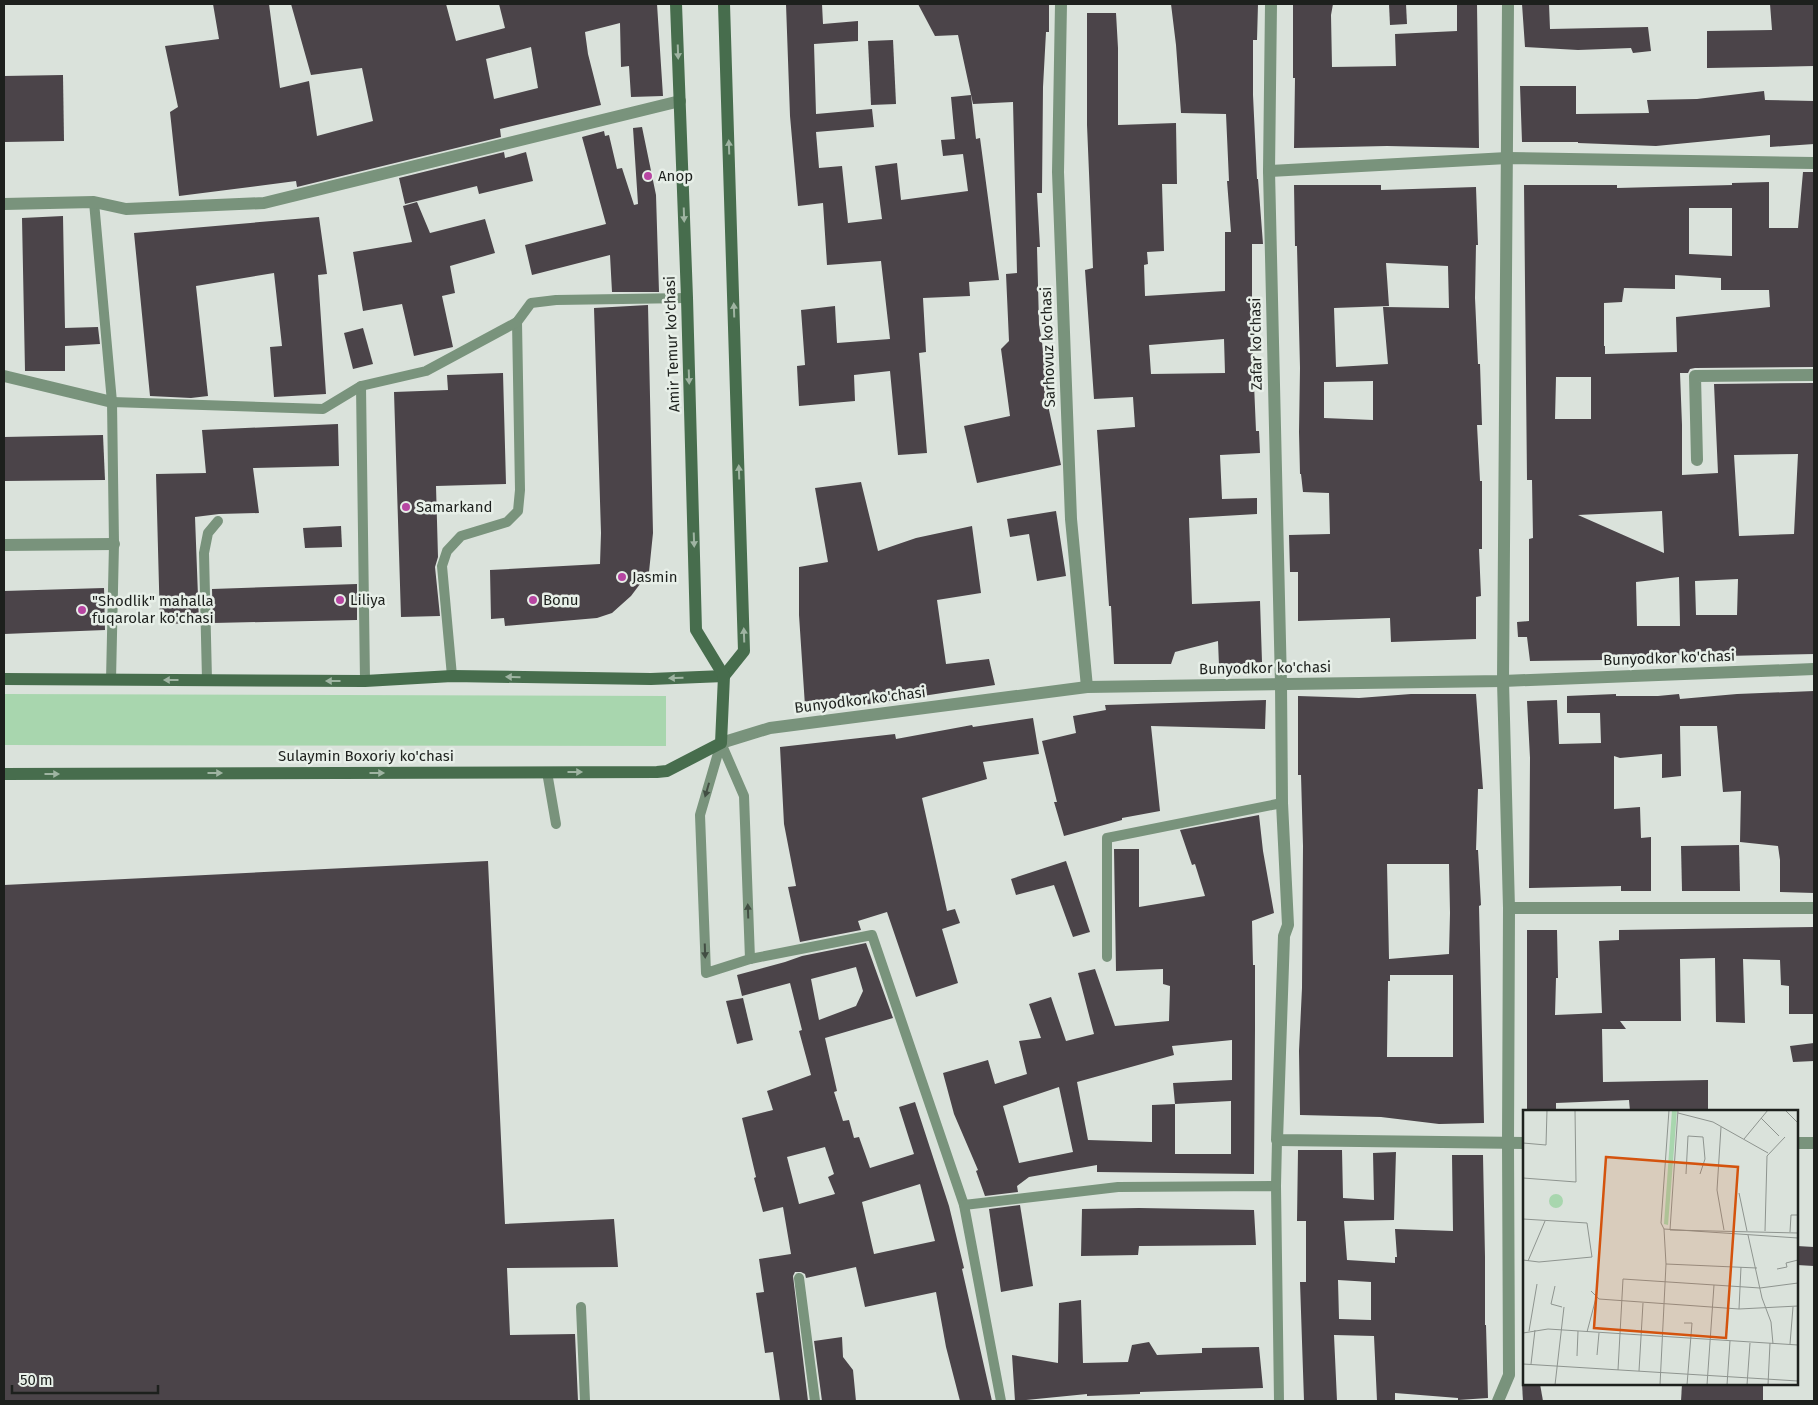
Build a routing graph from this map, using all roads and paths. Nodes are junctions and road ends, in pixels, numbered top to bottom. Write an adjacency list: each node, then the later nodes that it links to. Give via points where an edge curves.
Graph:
1 (676, 4): 6 (main road, Amir Temur ko'chasi, one-way to 6)
2 (724, 4): 24 (main road, one-way to 2, via 744,652)
3 (1061, 4): 31 (street, Sarhovuz ko'chasi, via 1058,172 1071,519)
4 (1271, 4): 9 (street, Zafar ko'chasi)
5 (1508, 4): 7 (street)
6 (680, 101): 10 (street, via 264,203 126,208); 12 (main road, Amir Temur ko'chasi, one-way to 12)
7 (1506, 158): 8 (street); 9 (street); 29 (street)
8 (1814, 162)
9 (1268, 171): 30 (street, Zafar ko'chasi)
10 (94, 202): 11 (street); 17 (lane)
11 (4, 204)
12 (687, 298): 13 (lane, via 556,300 531,304); 24 (main road, Amir Temur ko'chasi, one-way to 24, via 696,630)
13 (518, 322): 16 (lane, via 426,371); 23 (lane, via 518,511 507,522 461,536 447,551 442,566)
14 (1814, 375): 18 (street, via 1694,376)
15 (4, 376): 17 (street)
16 (361, 386): 17 (lane, via 323,409); 28 (lane)
17 (112, 402): 20 (lane)
18 (1697, 460)
19 (218, 521): 27 (lane, via 208,533 204,553)
20 (114, 544): 21 (street); 26 (lane)
21 (4, 545)
22 (1814, 669): 29 (street, Bunyodkor ko'chasi)
23 (452, 676): 24 (main road, one-way to 23, via 652,679); 28 (main road)
24 (724, 676): 32 (main road)
25 (4, 679): 26 (main road)
26 (111, 680): 27 (main road, one-way to 26)
27 (208, 680): 28 (main road, one-way to 27)
28 (365, 681)
29 (1503, 681): 30 (street, Bunyodkor ko'chasi); 37 (street)
30 (1281, 684): 31 (street, Bunyodkor ko'chasi); 35 (street, Zafar ko'chasi)
31 (1087, 688): 32 (street, Bunyodkor ko'chasi, via 770,728)
32 (720, 743): 33 (main road, Sulaymin Boxoriy ko'chasi, one-way to 32, via 667,771); 40 (lane, one-way to 32, via 744,796); 40 (lane, one-way to 40, via 700,815 706,973)
33 (547, 772): 34 (main road, Sulaymin Boxoriy ko'chasi, one-way to 33); 36 (lane)
34 (4, 774)
35 (1282, 803): 39 (lane, via 1107,838); 41 (street, Zafar ko'chasi, via 1288,925 1284,936)
36 (556, 824)
37 (1509, 908): 38 (street); 42 (street)
38 (1814, 908)
39 (1107, 957)
40 (750, 959): 47 (lane, via 872,935)
41 (1277, 1140): 42 (street); 46 (lane)
42 (1508, 1143): 43 (street); 54 (street, via 1508,1375)
43 (1523, 1143)
44 (1798, 1143): 45 (street)
45 (1814, 1143)
46 (1276, 1186): 47 (lane, via 1118,1187); 53 (lane)
47 (964, 1205): 52 (lane)
48 (799, 1278): 51 (lane)
49 (581, 1307): 50 (lane)
50 (585, 1401)
51 (815, 1401)
52 (1001, 1401)
53 (1278, 1401)
54 (1498, 1401)

